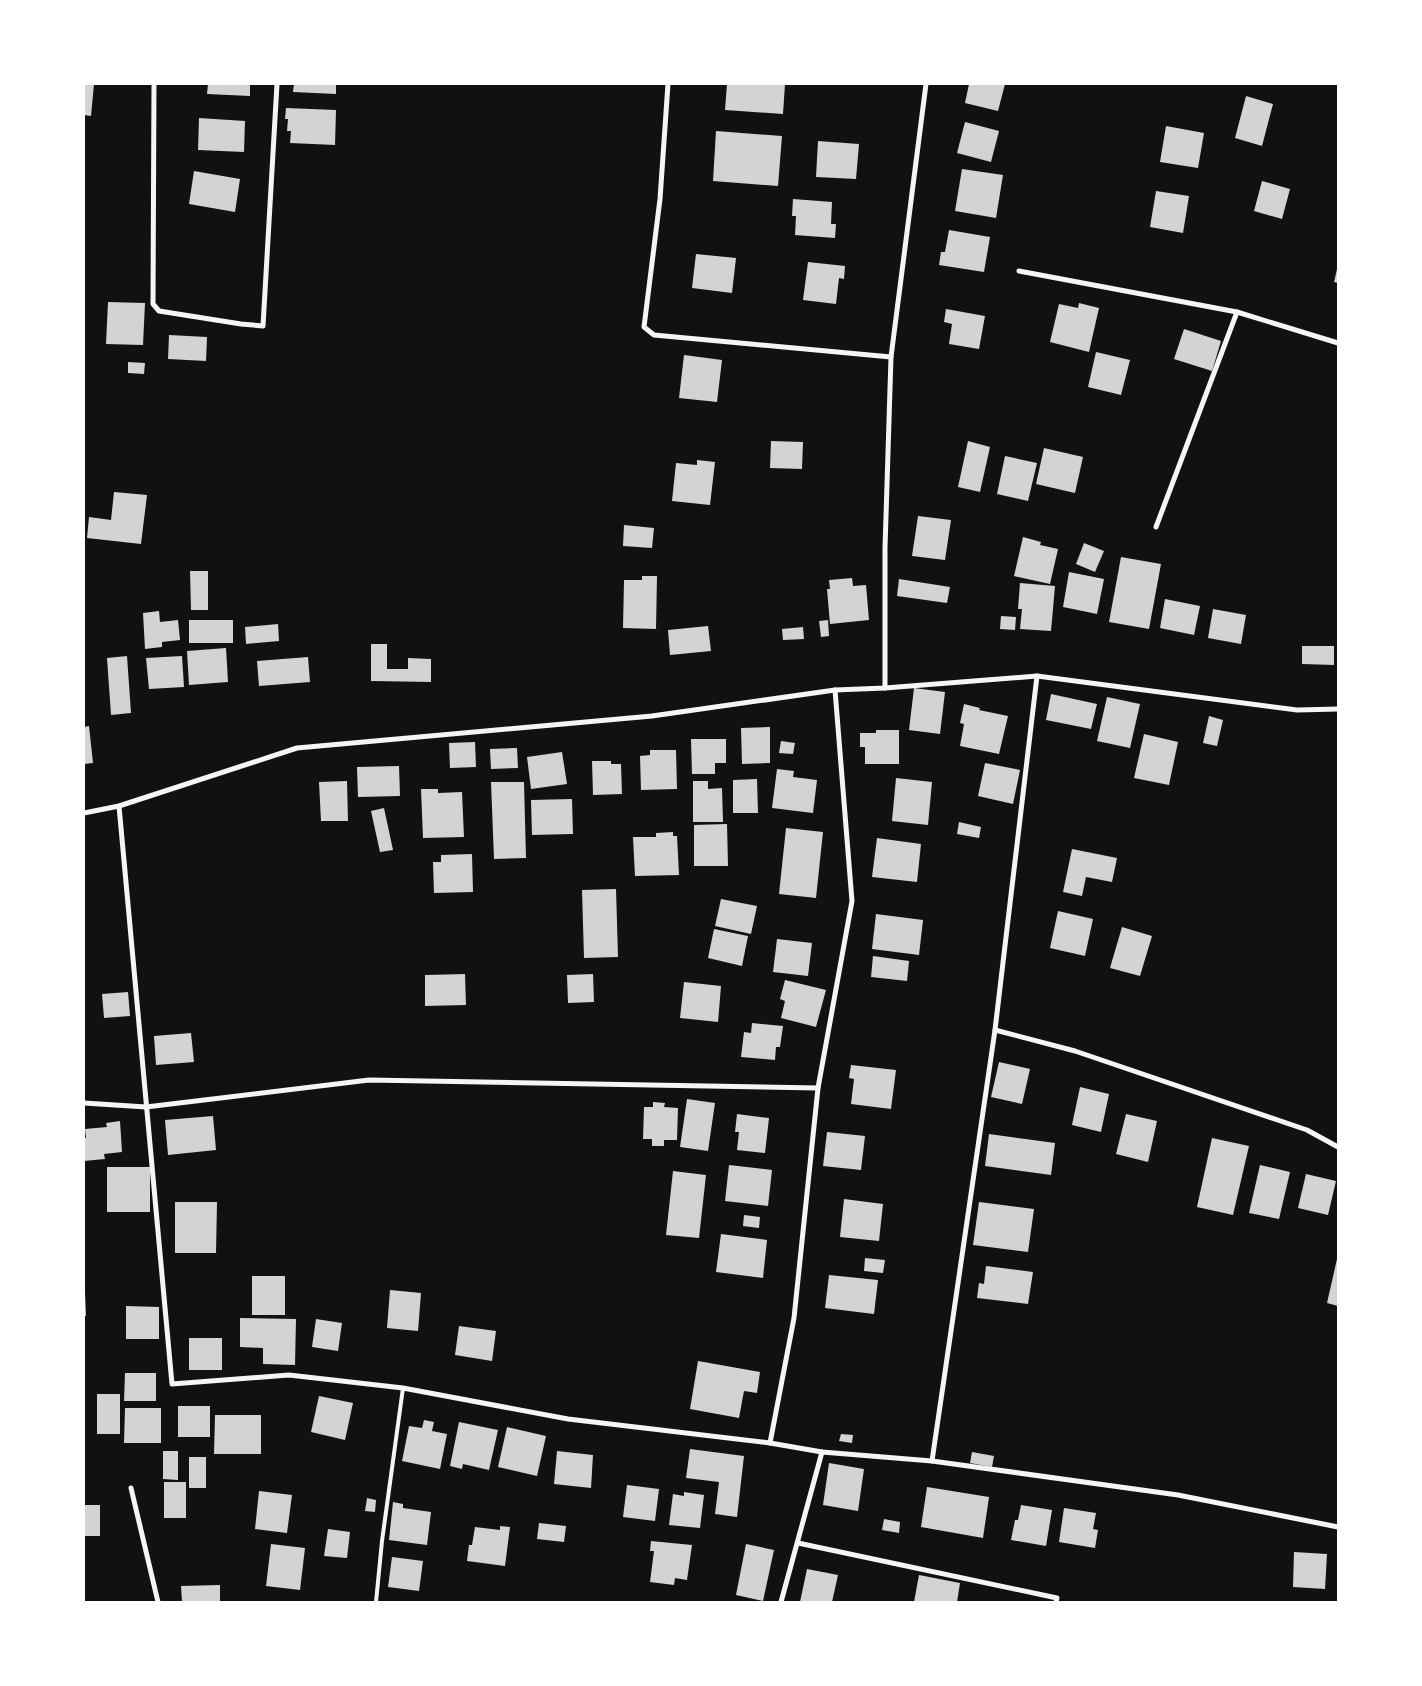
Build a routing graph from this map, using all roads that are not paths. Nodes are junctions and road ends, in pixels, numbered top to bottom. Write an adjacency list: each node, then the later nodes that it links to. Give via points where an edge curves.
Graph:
1 (154, 84): 2 (street, via 153,304 159,311 263,326)
2 (277, 84)
3 (668, 84): 8 (street, via 660,199 644,327 654,334)
4 (926, 84): 8 (street)
5 (1019, 271): 6 (street)
6 (1237, 312): 7 (street); 9 (street)
7 (1338, 343)
8 (891, 357): 11 (street, via 885,548)
9 (1156, 527)
10 (1037, 676): 11 (street); 13 (street, via 1296,710); 16 (street)
11 (885, 688): 12 (street)
12 (835, 690): 14 (street, via 652,716 297,748); 17 (street, via 852,901)
13 (1338, 709)
14 (119, 806): 15 (street); 19 (street)
15 (84, 813)
16 (995, 1030): 20 (street, via 1075,1051 1307,1130); 24 (street)
17 (818, 1088): 19 (street, via 369,1080); 22 (street, via 794,1318)
18 (84, 1103): 19 (street)
19 (146, 1108): 21 (street, via 172,1384 289,1374)
20 (1338, 1147)
21 (403, 1388): 22 (street, via 568,1419); 29 (lane)
22 (770, 1443): 23 (street)
23 (822, 1452): 24 (street); 27 (street)
24 (932, 1461): 26 (street, via 1178,1495)
25 (131, 1488): 28 (street)
26 (1338, 1527)
27 (798, 1543): 30 (street); 31 (street, via 1057,1598)
28 (158, 1602)
29 (376, 1602)
30 (781, 1602)
31 (1056, 1602)

